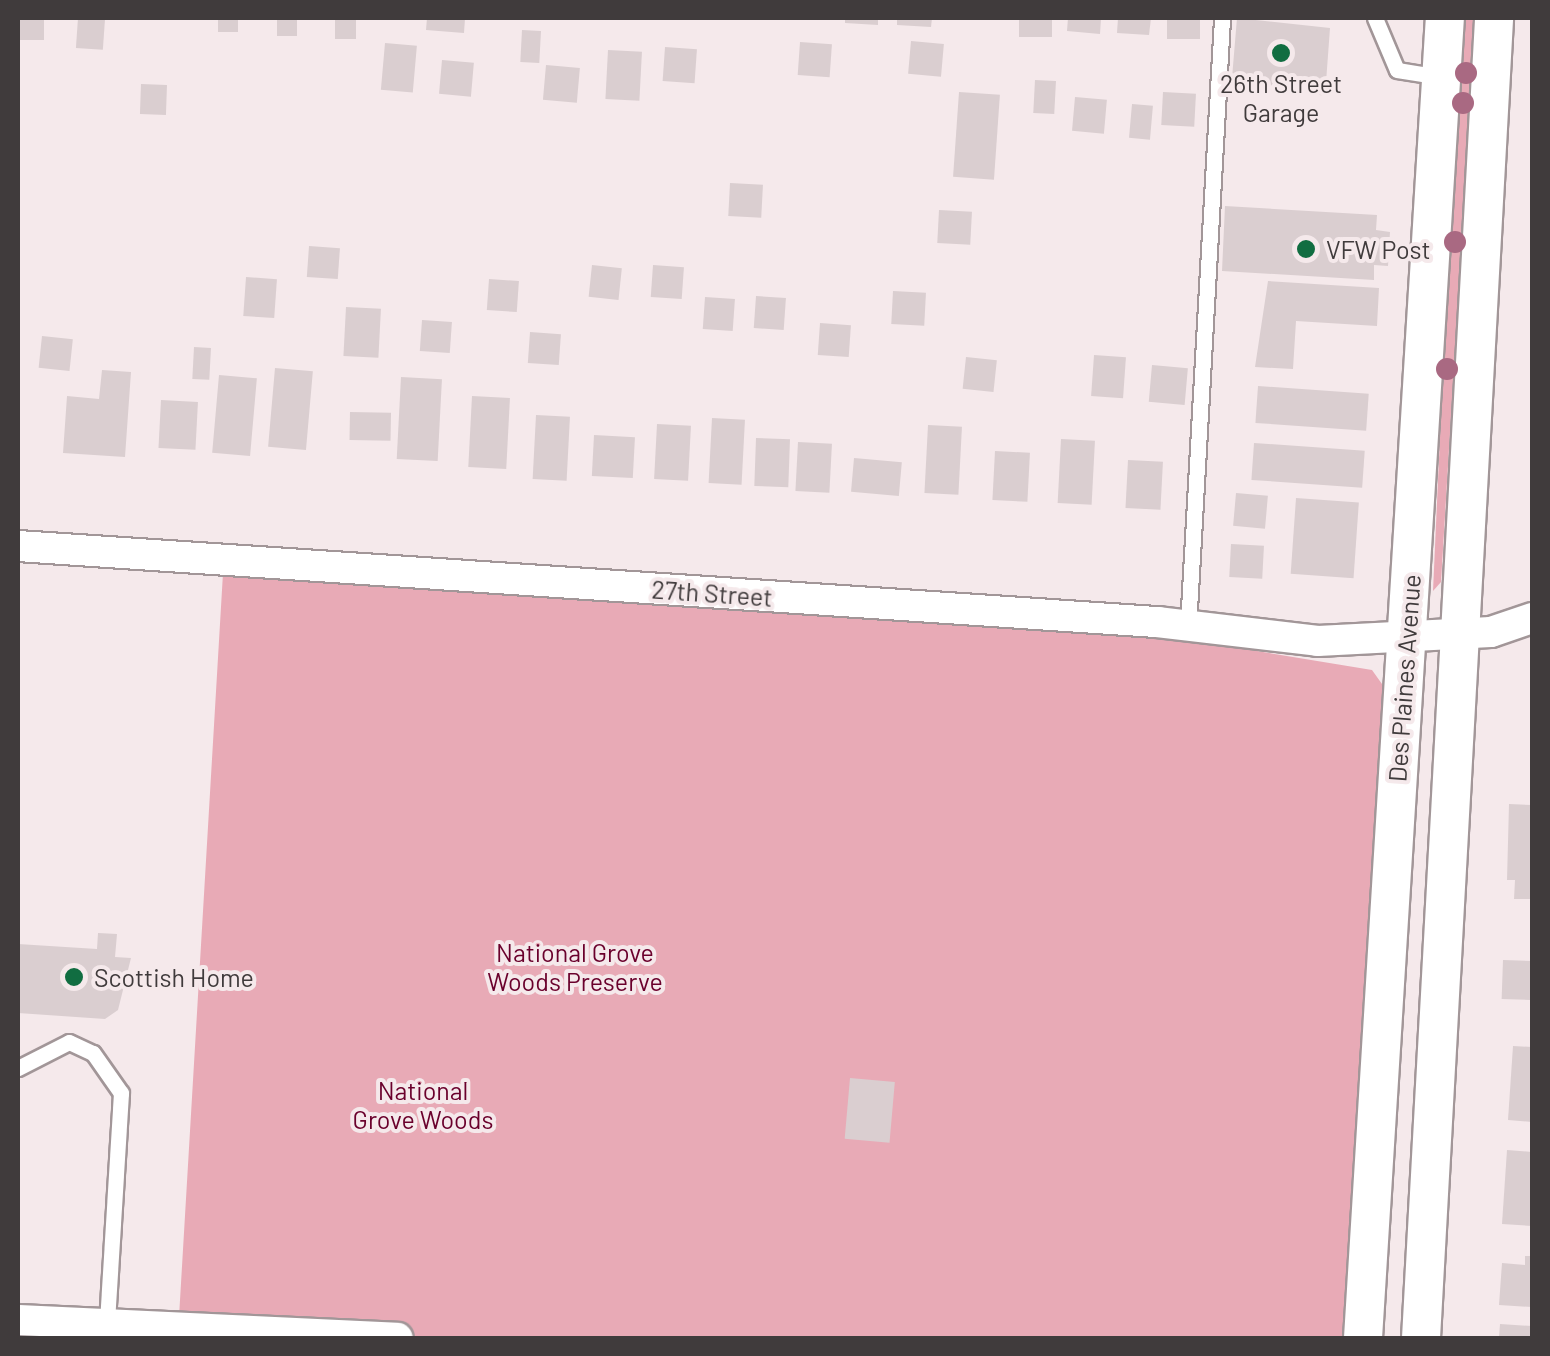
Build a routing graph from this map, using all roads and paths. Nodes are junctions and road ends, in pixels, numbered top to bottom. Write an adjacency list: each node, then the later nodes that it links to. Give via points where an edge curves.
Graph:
1 (1222, 18): 8 (lane)
2 (1375, 18): 5 (lane, via 1396,70)
3 (1445, 18): 5 (street, Des Plaines Avenue)
4 (1494, 18): 9 (street, Des Plaines Avenue)
5 (1441, 77): 10 (street, Des Plaines Avenue)
6 (18, 546): 8 (street, 27th Street)
7 (1532, 618): 9 (street)
8 (1188, 626): 10 (street, 27th Street, via 1318,642)
9 (1474, 634): 10 (street, 27th Street); 11 (street); 17 (street, Des Plaines Avenue)
10 (1406, 638): 16 (street, Des Plaines Avenue)
11 (1532, 642)
12 (18, 1068): 14 (lane, via 70,1042 93,1052 122,1093)
13 (18, 1320): 14 (street)
14 (106, 1325): 15 (street)
15 (398, 1338)
16 (1362, 1338)
17 (1421, 1338)

